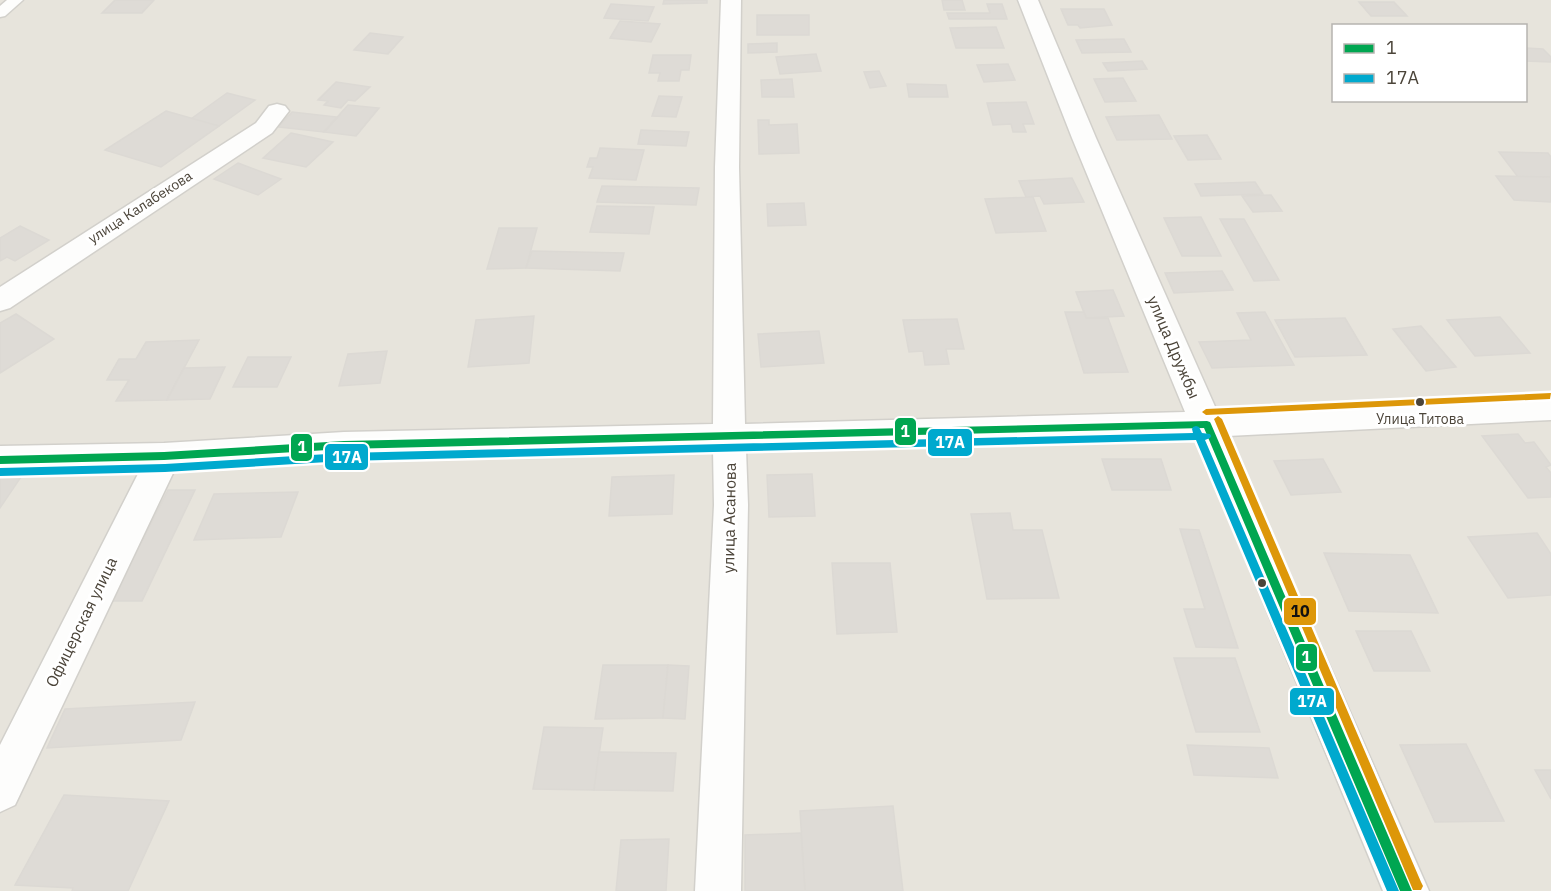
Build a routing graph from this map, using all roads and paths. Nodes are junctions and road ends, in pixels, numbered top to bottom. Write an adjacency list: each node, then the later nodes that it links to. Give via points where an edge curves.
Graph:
1 (16, 0): 4 (lane)
2 (731, 0): 9 (street, улица Асанова, via 727,339)
3 (1028, 0): 8 (street, улица Дружбы)
4 (0, 13)
5 (277, 111): 6 (street, улица Калабекова, via 264,128)
6 (0, 301)
7 (1551, 408): 8 (street)
8 (1207, 423): 9 (street); 14 (street, улица Дружбы)
9 (730, 436): 10 (street, via 344,445); 13 (street, улица Асанова)
10 (164, 456): 11 (street); 12 (street, Офицерская улица)
11 (0, 460)
12 (0, 790)
13 (718, 891)
14 (1406, 891)

